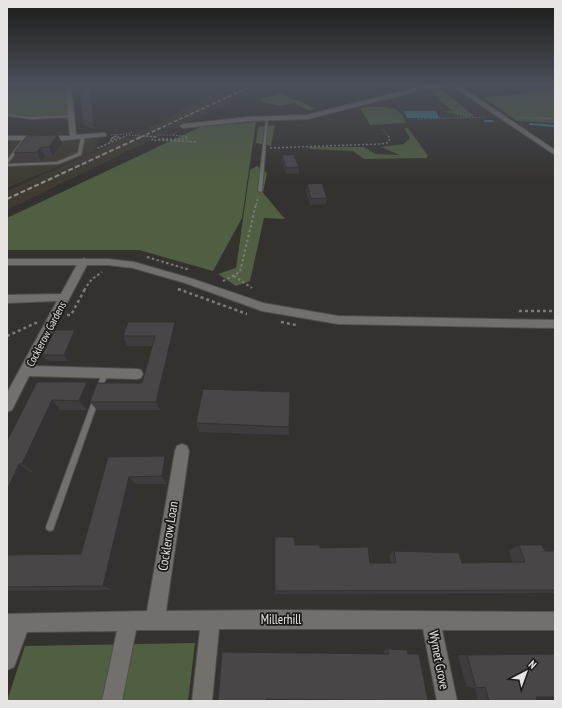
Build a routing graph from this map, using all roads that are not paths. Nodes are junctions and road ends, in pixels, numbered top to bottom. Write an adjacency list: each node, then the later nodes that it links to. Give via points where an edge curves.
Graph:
1 (24, 117): 2 (lane)
2 (51, 117)
3 (72, 117): 11 (street)
4 (305, 117): 6 (street)
5 (504, 117): 13 (street)
6 (267, 118): 7 (street); 16 (lane)
7 (183, 126)
8 (104, 135): 9 (street)
9 (83, 137): 11 (street); 15 (lane, via 80,154 58,163)
10 (7, 138): 12 (street)
11 (72, 138): 12 (street)
12 (25, 139): 14 (lane)
13 (555, 154)
14 (7, 162)
15 (7, 165)
16 (260, 191)
17 (84, 261): 18 (street); 19 (street, Cocklerow Gardens); 21 (street, via 134,265 262,307 338,320)
18 (7, 262)
19 (66, 297): 20 (street); 22 (street, Cocklerow Gardens)
20 (7, 298)
21 (555, 324)
22 (26, 371): 23 (street); 25 (street, Cocklerow Gardens)
23 (105, 373): 24 (street); 27 (lane)
24 (137, 374)
25 (7, 406)
26 (182, 451): 28 (street, Cocklerow Loan)
27 (50, 527)
28 (155, 620): 29 (street, Millerhill); 31 (street, Millerhill)
29 (210, 620): 30 (street, Millerhill); 36 (street)
30 (431, 620): 32 (street, Millerhill); 37 (street, Wymet Grove)
31 (128, 621): 33 (street, Millerhill); 35 (street)
32 (555, 621)
33 (14, 623): 34 (street)
34 (7, 660)
35 (112, 701)
36 (202, 701)
37 (447, 701)

